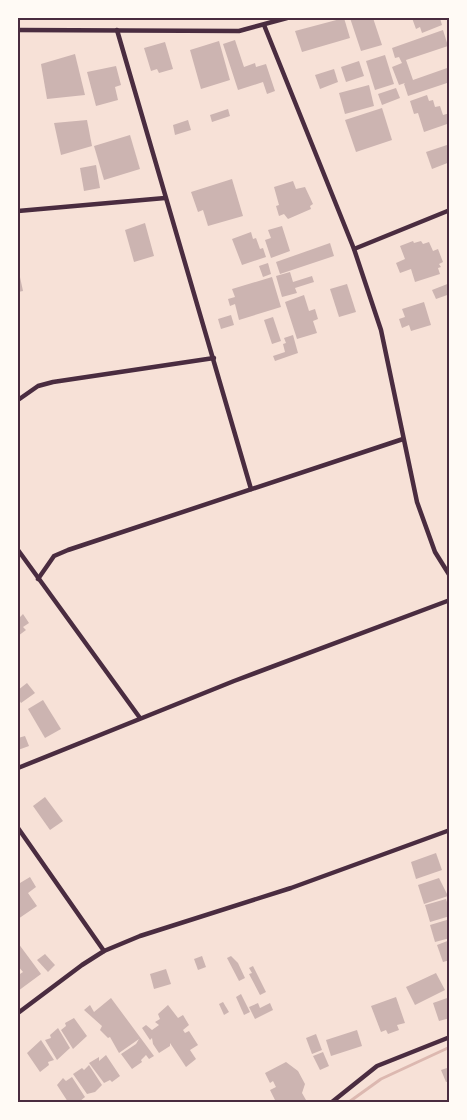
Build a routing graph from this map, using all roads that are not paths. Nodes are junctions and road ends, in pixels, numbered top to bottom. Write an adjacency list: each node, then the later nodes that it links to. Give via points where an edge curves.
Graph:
1 (287, 18): 2 (street)
2 (264, 25): 4 (street, via 215,32); 8 (street)
3 (18, 30): 4 (street)
4 (117, 30): 5 (street)
5 (165, 198): 7 (street); 9 (street)
6 (450, 210): 8 (street)
7 (18, 211)
8 (354, 249): 11 (street, via 381,330)
9 (214, 358): 10 (street, via 53,382 38,386); 12 (street)
10 (18, 400)
11 (403, 439): 12 (street); 14 (street, via 417,502 435,552)
12 (251, 490): 15 (street, via 54,556)
13 (18, 550): 15 (street)
14 (450, 576)
15 (38, 579): 17 (street)
16 (450, 600): 17 (street)
17 (140, 718): 18 (street)
18 (18, 768)
19 (18, 828): 21 (street)
20 (450, 830): 21 (street)
21 (104, 951): 22 (street)
22 (18, 1013)
23 (450, 1037): 24 (street, via 377,1066)
24 (332, 1102)

